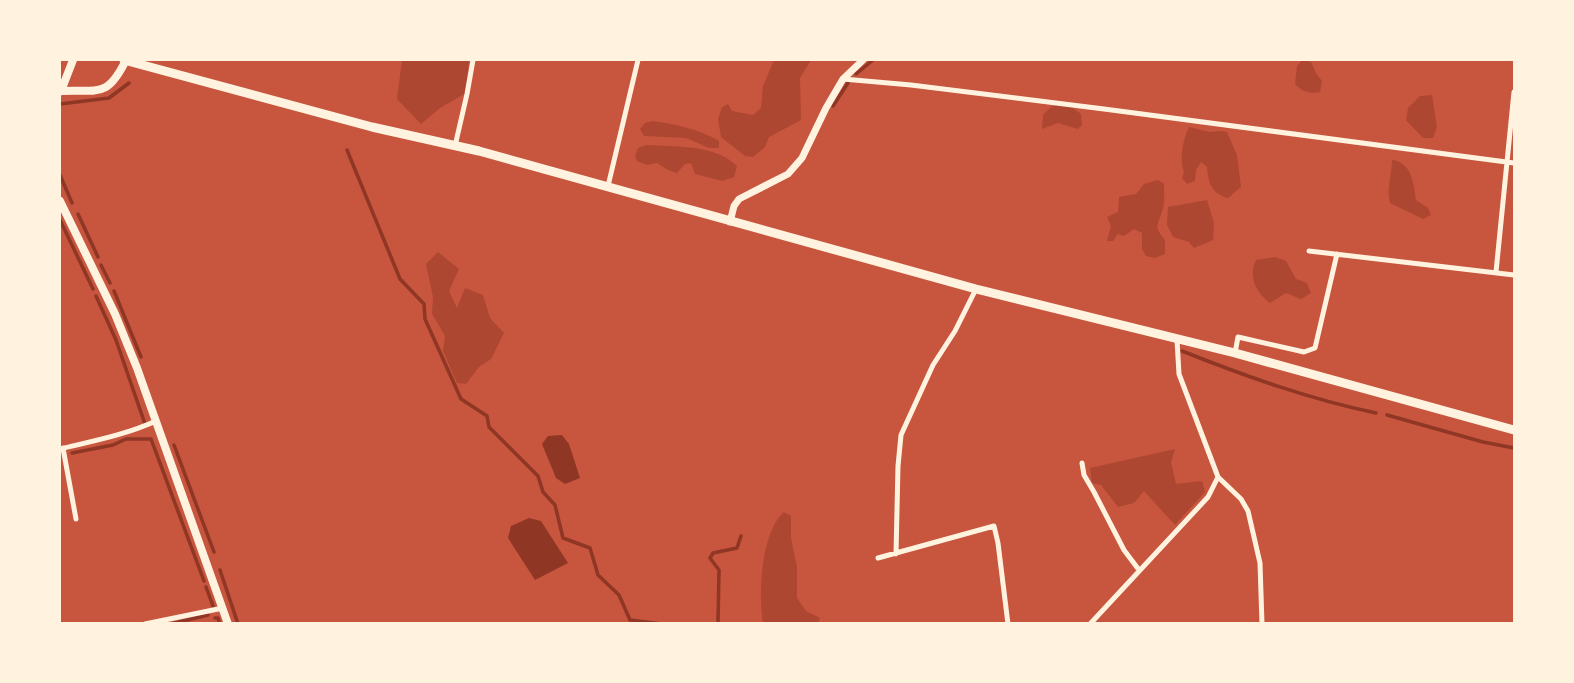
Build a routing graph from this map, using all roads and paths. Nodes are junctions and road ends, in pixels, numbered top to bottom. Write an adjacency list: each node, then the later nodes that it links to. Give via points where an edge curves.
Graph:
1 (73, 60): 7 (main road)
2 (125, 60): 7 (main road, via 111,86); 9 (main road)
3 (473, 60): 9 (street)
4 (638, 60): 12 (street)
5 (863, 60): 6 (street)
6 (844, 79): 10 (street); 14 (street, via 802,158 788,174 739,199)
7 (64, 91)
8 (1514, 92): 10 (street)
9 (455, 146): 12 (main road)
10 (1506, 162): 11 (street); 17 (street)
11 (1514, 163)
12 (608, 186): 14 (main road)
13 (60, 201): 22 (main road, via 115,314)
14 (730, 222): 19 (main road)
15 (1309, 251): 16 (street)
16 (1337, 254): 17 (street); 21 (street, via 1315,348 1304,352 1238,337)
17 (1496, 272): 18 (street)
18 (1514, 275)
19 (976, 289): 20 (main road); 28 (street, via 933,365 901,435)
20 (1177, 340): 21 (main road); 26 (street, via 1179,373)
21 (1235, 353): 23 (main road)
22 (156, 421): 24 (street, via 130,433); 31 (main road)
23 (1514, 429)
24 (61, 448): 27 (street)
25 (1082, 463): 30 (street, via 1088,484)
26 (1218, 477): 30 (street, via 1208,497); 36 (street, via 1248,511 1259,563)
27 (76, 519)
28 (897, 554): 29 (street); 34 (street, via 994,526)
29 (878, 558)
30 (1139, 570): 35 (street)
31 (223, 608): 32 (street); 33 (main road)
32 (145, 624)
33 (228, 624)
34 (1008, 624)
35 (1090, 624)
36 (1262, 624)

